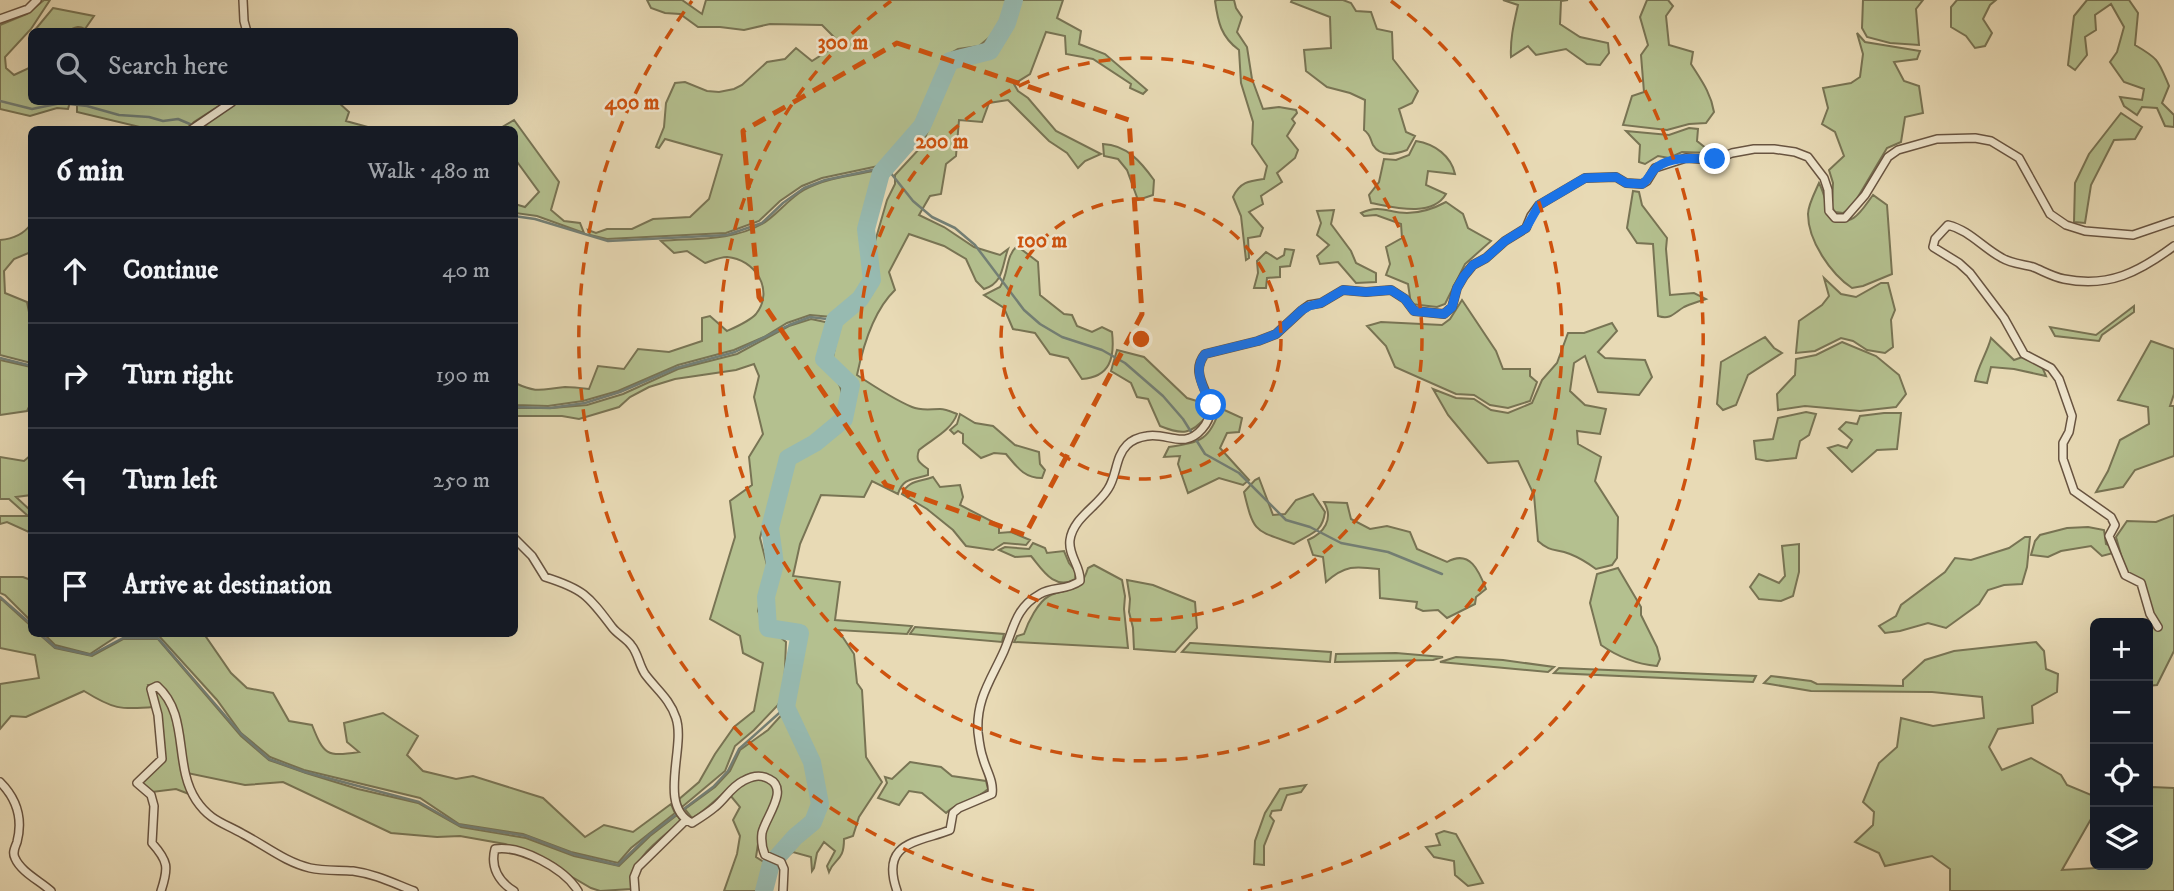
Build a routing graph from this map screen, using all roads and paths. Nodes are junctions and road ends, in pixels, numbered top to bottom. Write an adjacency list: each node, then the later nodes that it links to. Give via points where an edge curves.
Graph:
1 (37, 0): 3 (street, via 29,9)
2 (243, 0): 4 (street)
3 (0, 19)
4 (246, 28)
5 (228, 105): 6 (street)
6 (197, 126)
7 (2174, 221): 20 (street, via 2133,234 2066,225 2050,214 2019,158 1991,141 1975,138 1937,139 1898,150 1888,157 1845,218 1835,218 1829,211 1824,178 1808,157 1754,149 1715,159 1686,158 1655,168 1642,184 1616,177 1585,178 1539,205 1526,228 1473,265 1444,314 1414,311 1391,290 1343,290 1302,310 1276,334 1205,354 1198,368 1211,405 1207,422 1189,439 1149,435 1122,451 1110,487 1073,528 1069,550 1081,573 1080,581 1040,593 1021,610 986,685 977,719 992,794 953,813 950,830 910,842 899,852 892,873)
8 (2174, 246): 10 (street, via 2134,273 2093,282 2063,279 2005,260 1961,228 1948,225 1933,247 1970,273 2024,354 2051,368 2059,379 2072,416 2063,459 2074,491 2112,517 2115,525 2109,536 2125,575 2141,583)
9 (518, 542): 12 (street, via 545,577 573,586 597,605 632,645 645,674 670,703 679,727 674,794)
10 (2158, 627)
11 (0, 782): 13 (street, via 14,799 18,813 15,859)
12 (684, 818): 18 (street, via 638,867); 19 (street, via 692,823 755,775 774,782 776,801 762,843 765,855 781,862)
13 (51, 891)
14 (161, 891): 15 (street, via 166,860 152,843 154,806 151,795 137,783 162,759 151,689 157,686 172,706 181,756 196,800 216,822 290,862 375,875)
15 (414, 891)
16 (514, 891): 17 (street, via 498,878 495,849 519,852 554,866)
17 (578, 891)
18 (635, 891)
19 (783, 891)
20 (897, 891)

